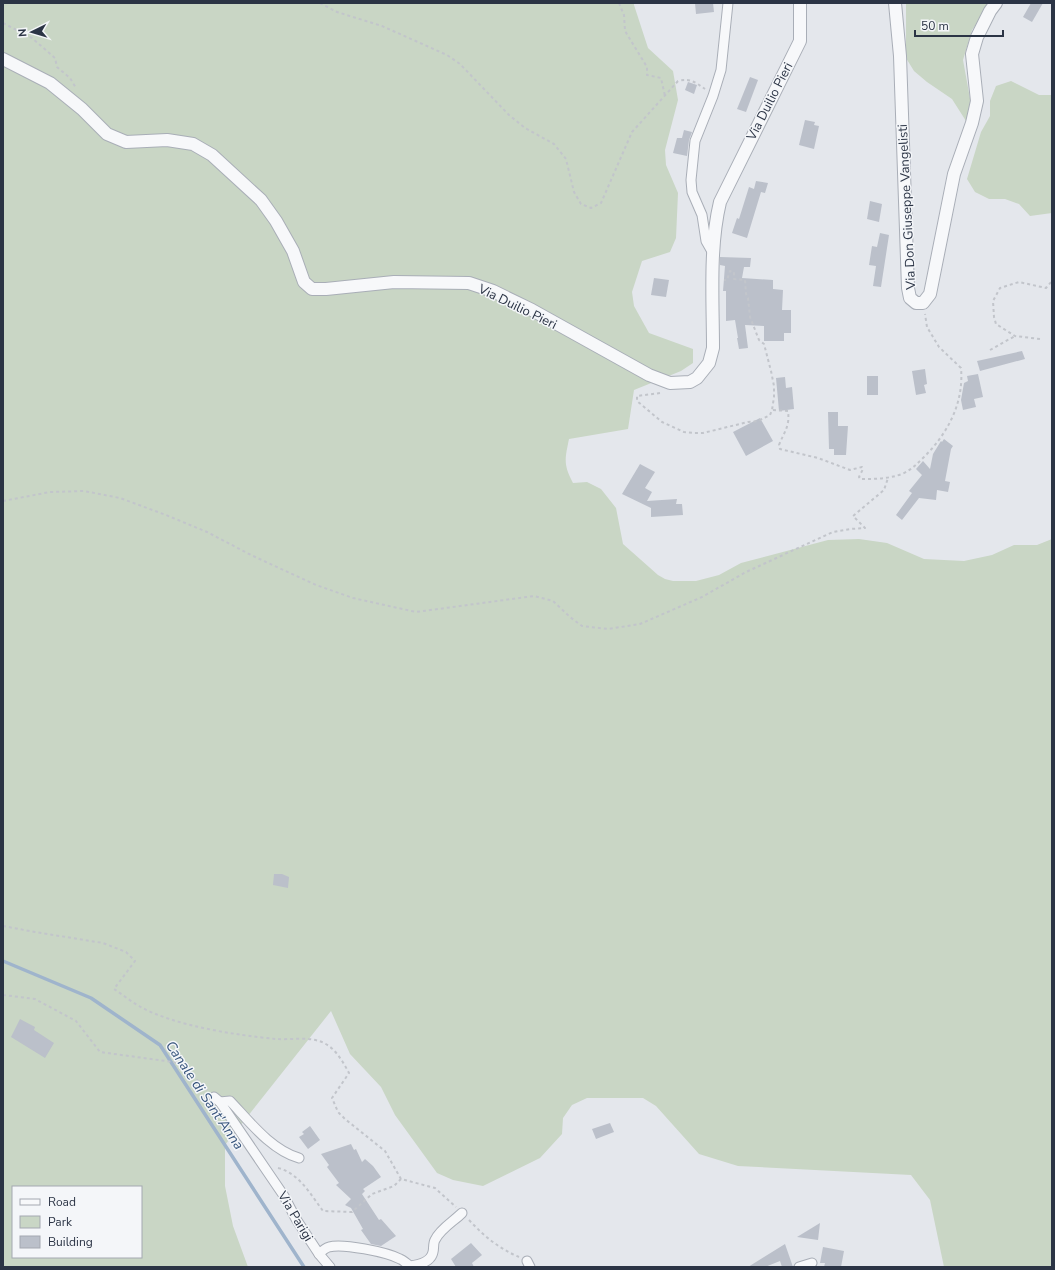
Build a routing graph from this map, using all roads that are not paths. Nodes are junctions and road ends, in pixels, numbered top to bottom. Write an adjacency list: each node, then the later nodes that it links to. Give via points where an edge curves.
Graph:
1 (728, 3): 6 (street, via 721,70 695,141 691,180 692,192 702,215 706,241)
2 (800, 3): 6 (street, Via Duilio Pieri, via 800,41 720,202)
3 (895, 3): 4 (street, Via Don Giuseppe Vangelisti, via 900,56 908,288 910,298 916,303 923,303 930,294 954,174 977,101 972,54 977,37)
4 (996, 3)
5 (3, 59): 6 (street, Via Duilio Pieri, via 50,83 107,134 126,142 168,140 192,144 212,155 265,205 292,251 304,282 312,289 394,282 469,283 493,291 649,375 670,383 690,382 697,378 709,363 713,348)
6 (714, 255)
7 (299, 1158): 9 (street, Via Parigi, via 290,1155 261,1133 230,1101 217,1100 264,1165)
8 (462, 1213): 9 (street, via 435,1240 432,1255 428,1260 414,1266 385,1254 349,1247 327,1247)
9 (319, 1254): 11 (street, Via Parigi)
10 (812, 1263): 12 (street)
11 (330, 1267)
12 (799, 1267)

